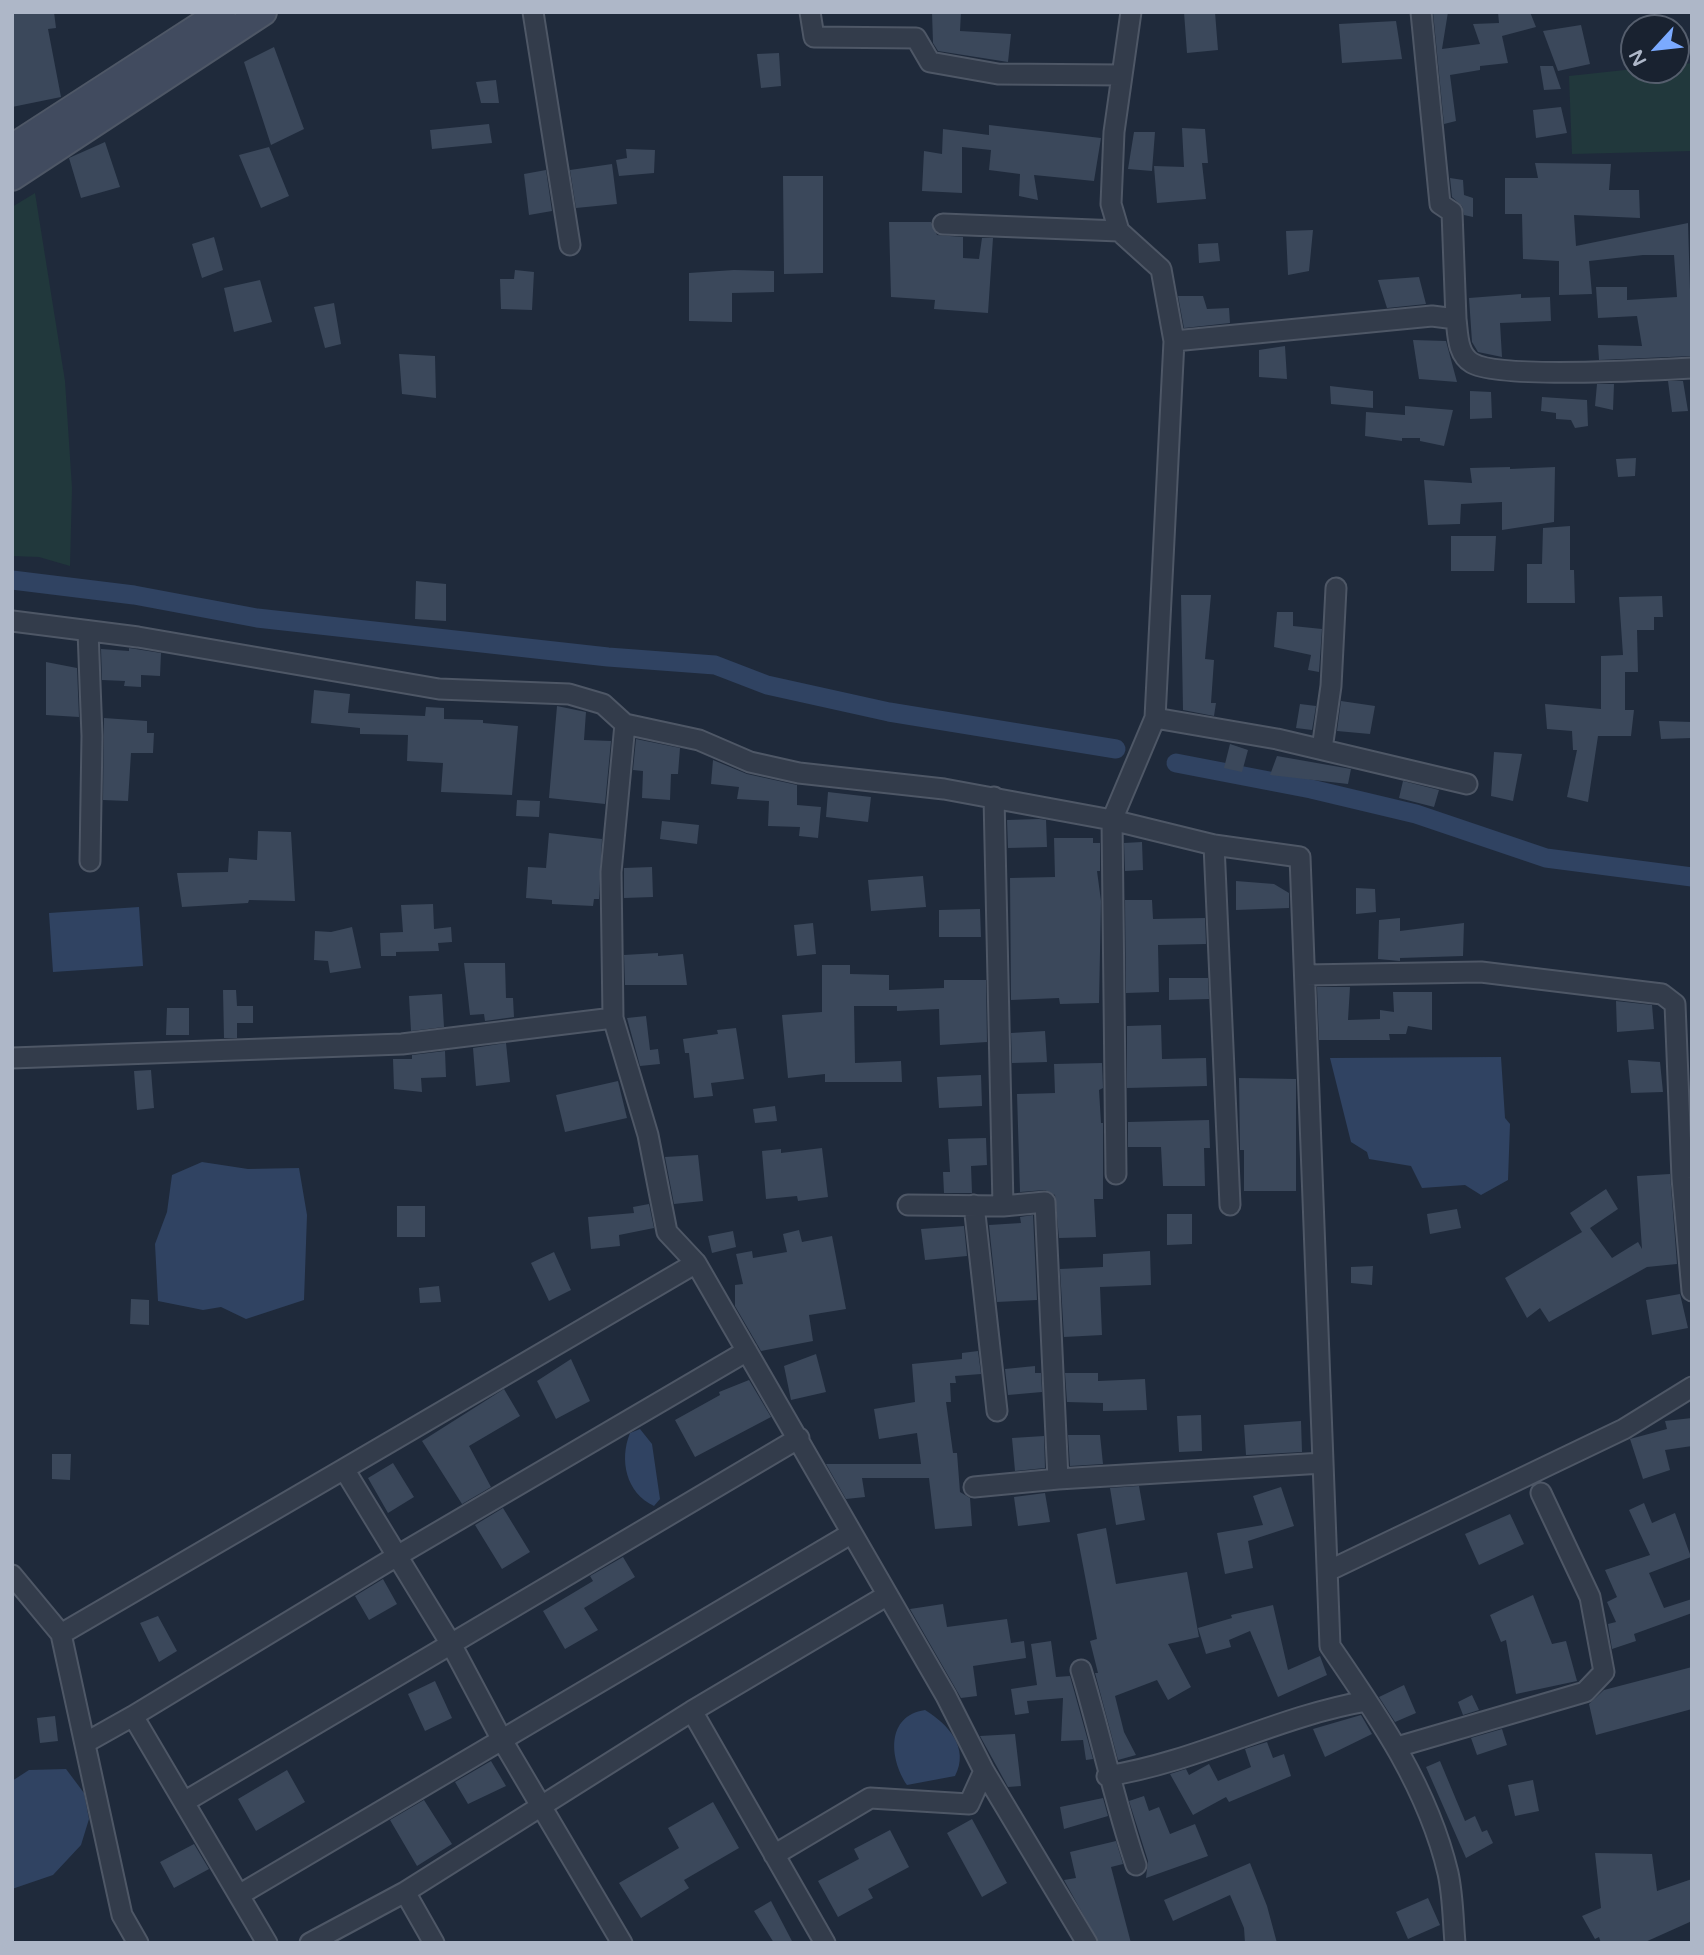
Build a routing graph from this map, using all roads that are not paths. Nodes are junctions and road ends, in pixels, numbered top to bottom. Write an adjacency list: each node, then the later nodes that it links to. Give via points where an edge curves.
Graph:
1 (222, 12): 8 (main road)
2 (263, 12): 9 (main road)
3 (533, 12): 12 (street)
4 (810, 12): 7 (street, via 814,37 916,38 930,62 998,74)
5 (1131, 12): 7 (street)
6 (1421, 12): 13 (street, via 1440,204 1452,212)
7 (1122, 75): 11 (street, via 1111,204)
8 (12, 148)
9 (12, 177)
10 (943, 224): 11 (street)
11 (1119, 232): 14 (street, via 1161,269)
12 (570, 245)
13 (1456, 319): 14 (street, via 1432,316); 15 (street, via 1459,348 1472,363 1504,370)
14 (1174, 341): 19 (street)
15 (1692, 368)
16 (1336, 588): 21 (street, via 1331,686)
17 (12, 621): 18 (street)
18 (88, 631): 20 (street, via 439,689 569,694 603,704); 26 (street)
19 (1155, 718): 21 (street); 24 (street)
20 (625, 724): 23 (street, via 699,740 750,762 799,772); 28 (street, via 611,872)
21 (1322, 749): 22 (street)
22 (1467, 784)
23 (994, 797): 24 (street); 35 (street)
24 (1112, 820): 25 (street); 30 (street)
25 (1214, 845): 27 (street, via 1300,858); 34 (street)
26 (90, 861)
27 (1305, 975): 31 (street, via 1481,972 1662,994 1675,1004); 42 (street)
28 (613, 1018): 29 (street, via 402,1044); 36 (street, via 648,1135 667,1233)
29 (12, 1058)
30 (1116, 1174)
31 (1687, 1178): 37 (street)
32 (908, 1205): 33 (street)
33 (974, 1205): 35 (street); 40 (street)
34 (1230, 1205)
35 (1003, 1206): 44 (street, via 1045,1202)
36 (696, 1263): 38 (street); 43 (street)
37 (1692, 1291)
38 (747, 1352): 41 (street); 48 (street)
39 (1692, 1387): 49 (street, via 1624,1429)
40 (998, 1411)
41 (799, 1438): 47 (street); 53 (street)
42 (1323, 1463): 44 (street); 49 (street)
43 (344, 1469): 48 (street); 52 (street)
44 (1058, 1479): 45 (street)
45 (974, 1487)
46 (1541, 1493): 60 (street, via 1590,1597 1604,1672 1584,1692)
47 (852, 1533): 51 (street); 58 (street)
48 (397, 1556): 53 (street); 57 (street)
49 (1328, 1571): 55 (street, via 1330,1646)
50 (12, 1575): 52 (street)
51 (886, 1596): 56 (street); 61 (street)
52 (61, 1634): 59 (street)
53 (452, 1644): 58 (street); 63 (street)
54 (1081, 1670): 62 (street)
55 (1367, 1701): 60 (street); 62 (street, via 1324,1708 1150,1769)
56 (692, 1711): 64 (street); 65 (street)
57 (133, 1716): 59 (street); 63 (street)
58 (502, 1740): 64 (street); 68 (street)
59 (85, 1743): 69 (street, via 122,1915)
60 (1397, 1746): 76 (street, via 1424,1801 1448,1874)
61 (984, 1771): 65 (street, via 969,1804 870,1798); 75 (street)
62 (1107, 1776): 66 (street)
63 (184, 1802): 68 (street)
64 (541, 1806): 67 (street); 73 (street)
65 (774, 1855): 74 (street)
66 (1136, 1865)
67 (405, 1892): 71 (street); 72 (street)
68 (239, 1895): 70 (street)
69 (138, 1943)
70 (267, 1943)
71 (310, 1943)
72 (434, 1943)
73 (622, 1943)
74 (825, 1943)
75 (1087, 1943)
76 (1455, 1943)

